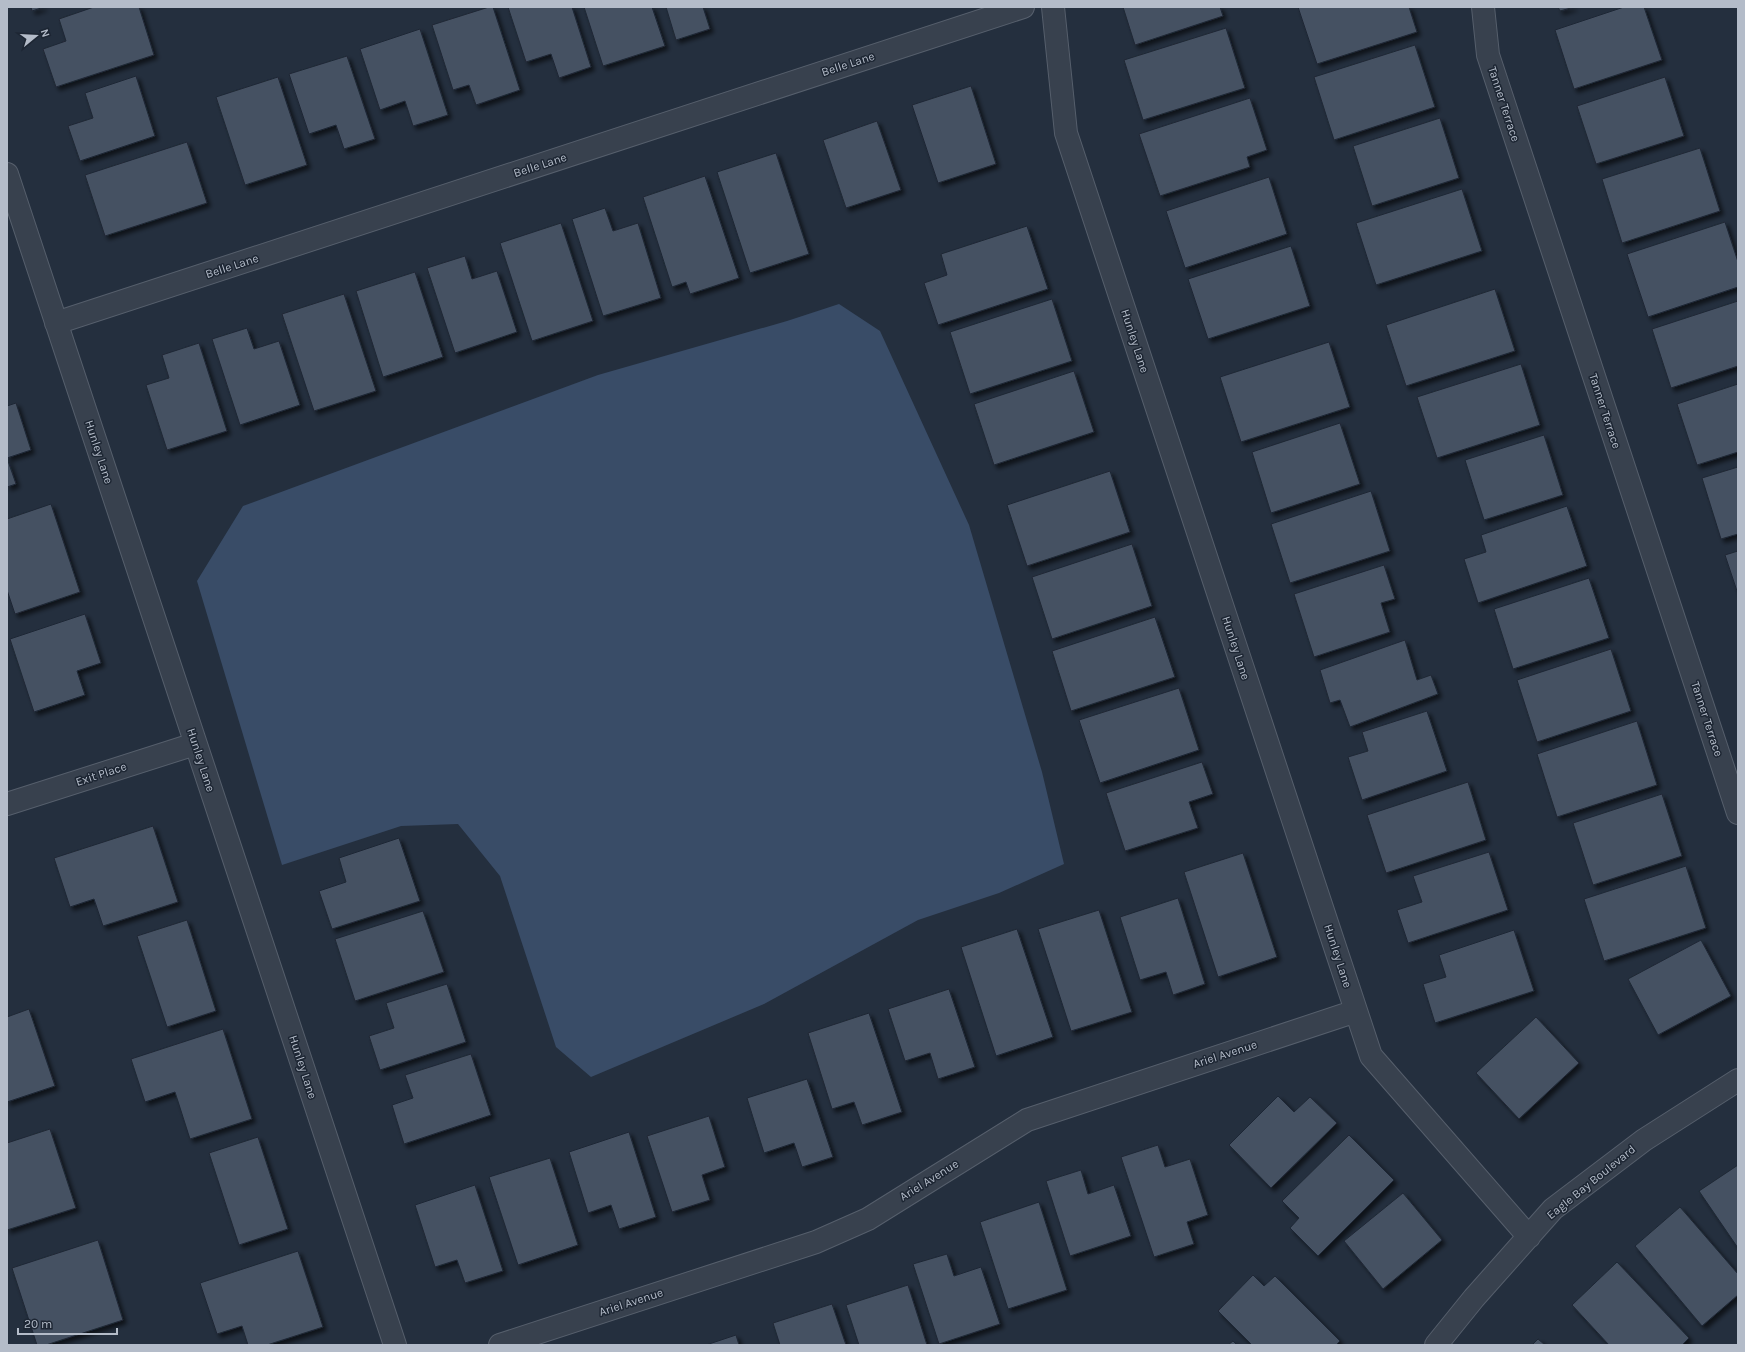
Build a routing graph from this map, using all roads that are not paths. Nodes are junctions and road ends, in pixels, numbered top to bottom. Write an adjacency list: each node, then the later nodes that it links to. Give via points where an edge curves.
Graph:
1 (1023, 7): 5 (street, Belle Lane)
2 (1053, 7): 9 (street, Hunley Lane, via 1066,133)
3 (1483, 7): 8 (street, Tanner Terrace, via 1488,55)
4 (7, 174): 5 (street, Hunley Lane)
5 (56, 323): 6 (street, Hunley Lane)
6 (196, 744): 7 (street, Exit Place); 12 (street, Hunley Lane)
7 (7, 804)
8 (1738, 813)
9 (1356, 1011): 11 (street, Hunley Lane, via 1371,1056); 13 (street, Ariel Avenue, via 1027,1120 868,1218 816,1242)
10 (1738, 1080): 11 (street, Eagle Bay Boulevard, via 1644,1140 1553,1209)
11 (1529, 1237): 14 (street, Eagle Bay Boulevard)
12 (395, 1345)
13 (500, 1345)
14 (1436, 1345)

